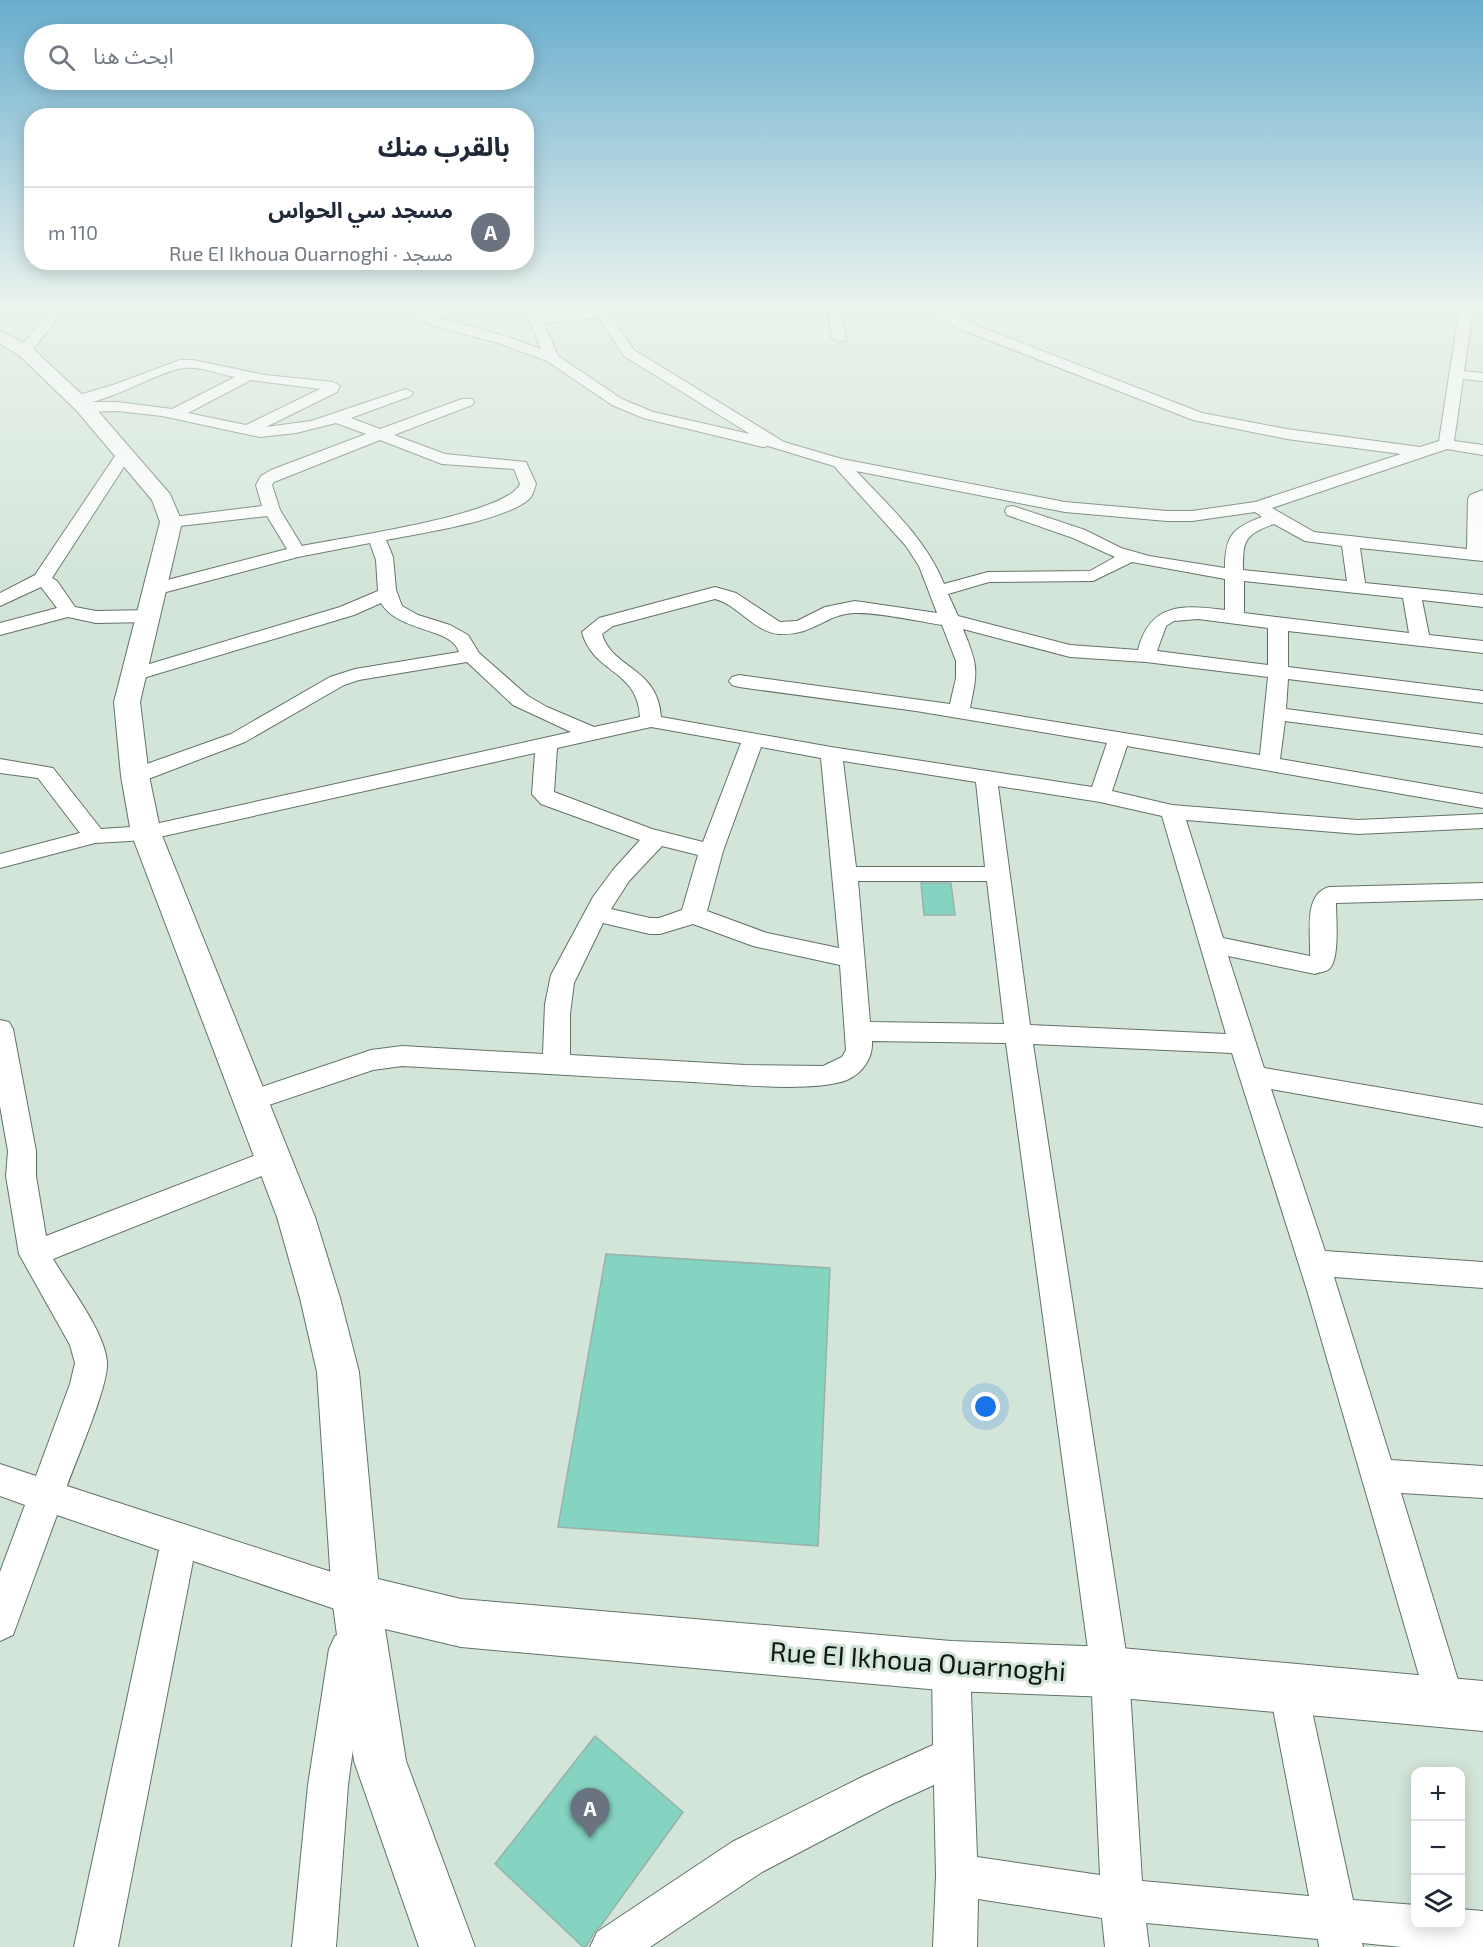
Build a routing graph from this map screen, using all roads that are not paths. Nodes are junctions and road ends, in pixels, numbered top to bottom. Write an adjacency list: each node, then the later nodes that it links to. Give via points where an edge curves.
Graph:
1 (72, 397): 11 (street)
2 (97, 397): 11 (street)
3 (207, 397): 12 (street)
4 (314, 397): 16 (street)
5 (394, 397): 14 (street)
6 (609, 397): 15 (street, via 648,415)
7 (701, 397): 13 (street)
8 (1145, 397): 21 (street, via 1198,417 1287,434)
9 (1453, 397): 18 (street)
10 (467, 402): 17 (street)
11 (80, 404): 12 (street); 22 (street)
12 (174, 414): 16 (street)
13 (733, 416): 15 (street); 19 (street)
14 (334, 417): 16 (street, via 283,431); 17 (street)
15 (697, 428): 19 (street)
16 (248, 430)
17 (379, 435): 26 (street, via 267,479 264,485); 29 (street, via 442,459 520,465 528,484 524,494 491,512)
18 (1446, 444): 20 (street); 21 (street)
19 (778, 445): 23 (street)
20 (1483, 450)
21 (1422, 452): 25 (street)
22 (123, 456): 28 (street, via 162,499); 35 (street)
23 (845, 468): 25 (street, via 1065,507 1138,515 1192,516); 32 (street, via 1036,517); 37 (street, via 913,543)
24 (1483, 495): 33 (street, via 1476,499)
25 (1258, 507): 27 (street)
26 (272, 510): 28 (street); 31 (street)
27 (1275, 518): 30 (street, via 1311,537); 34 (street, via 1239,536 1234,546)
28 (171, 522): 42 (street)
29 (376, 538): 31 (street); 38 (street, via 385,559)
30 (1350, 542): 33 (street); 36 (street)
31 (297, 552): 42 (street)
32 (1129, 556): 34 (street); 37 (street, via 1093,576 988,577)
33 (1479, 556)
34 (1235, 575): 36 (street); 44 (street)
35 (42, 579): 40 (street); 43 (street, via 51,585)
36 (1357, 588): 39 (street)
37 (938, 591): 45 (street)
38 (386, 594): 50 (street, via 400,615 464,639 470,646); 53 (street, via 347,611)
39 (1412, 594): 41 (street); 48 (street)
40 (0, 600)
41 (1483, 601)
42 (152, 602): 43 (street, via 96,617); 53 (street)
43 (68, 611): 47 (street)
44 (1235, 617): 46 (street); 51 (street, via 1187,613 1161,619 1154,628)
45 (950, 620): 51 (street, via 1070,651); 56 (street, via 966,661); 58 (street, via 842,607 801,627 778,628 766,624 729,597 715,593 606,622 592,632 593,639 646,693)
46 (1278, 624): 48 (street); 52 (street)
47 (0, 629)
48 (1420, 640): 49 (street)
49 (1483, 647)
50 (470, 656): 59 (street, via 526,704); 67 (street, via 337,681 238,738)
51 (1146, 656): 52 (street)
52 (1279, 674): 55 (street); 57 (street)
53 (133, 675): 67 (street, via 127,702)
54 (739, 681): 56 (street)
55 (1483, 697)
56 (959, 712): 61 (street)
57 (1277, 714): 62 (street); 65 (street)
58 (651, 721): 59 (street); 60 (street)
59 (592, 734): 63 (street)
60 (753, 740): 64 (street); 76 (street)
61 (1119, 740): 65 (street); 69 (street)
62 (1483, 741)
63 (546, 745): 73 (street); 75 (street, via 543,794 584,813)
64 (831, 753): 68 (street); 78 (street)
65 (1269, 763): 70 (street)
66 (0, 766): 74 (street, via 45,773)
67 (135, 776): 73 (street)
68 (986, 776): 69 (street); 79 (street)
69 (1100, 795): 71 (street)
70 (1483, 801)
71 (1172, 812): 72 (street, via 1358,827); 83 (street)
72 (1483, 821)
73 (146, 833): 74 (street); 91 (street)
74 (95, 836): 77 (street)
75 (657, 837): 76 (street); 81 (street, via 611,886)
76 (711, 851): 82 (street)
77 (0, 861)
78 (845, 874): 79 (street); 84 (street)
79 (998, 874): 87 (street)
80 (1483, 891): 83 (street, via 1329,895 1324,901 1323,959 1315,965)
81 (596, 913): 82 (street, via 650,926); 89 (street, via 562,982 556,1024)
82 (694, 915): 84 (street, via 762,940)
83 (1214, 945): 88 (street)
84 (851, 959): 86 (street)
85 (0, 1029): 93 (street)
86 (857, 1031): 87 (street); 89 (street, via 859,1050 852,1063 823,1076)
87 (1018, 1034): 88 (street); 106 (street)
88 (1242, 1044): 90 (street)
89 (557, 1066): 91 (street, via 402,1056 328,1073)
90 (1254, 1076): 92 (street); 96 (street)
91 (251, 1101): 94 (street)
92 (1483, 1116)
93 (11, 1152): 95 (street, via 21,1176)
94 (274, 1159): 95 (street); 103 (street, via 296,1217 338,1372)
95 (34, 1254): 101 (street, via 86,1342 91,1364)
96 (1315, 1263): 97 (street); 98 (street)
97 (1483, 1275)
98 (1379, 1475): 100 (street); 108 (street)
99 (0, 1480): 101 (street)
100 (1483, 1482)
101 (46, 1494): 102 (street); 104 (street)
102 (179, 1539): 103 (street); 114 (street)
103 (356, 1598): 105 (street, Rue EI Ikhoua Ouarnoghi, via 461,1623); 115 (street, via 328,1785); 116 (street, via 380,1761)
104 (0, 1622)
105 (951, 1666): 106 (street, Rue EI Ikhoua Ouarnoghi); 109 (street)
106 (1110, 1672): 107 (street, Rue EI Ikhoua Ouarnoghi); 111 (street)
107 (1288, 1688): 108 (street, Rue EI Ikhoua Ouarnoghi); 113 (street)
108 (1465, 1704)
109 (954, 1756): 110 (street); 117 (street, via 747,1857)
110 (957, 1875): 111 (street); 118 (street)
111 (1122, 1900): 113 (street); 119 (street)
112 (1483, 1933): 113 (street)
113 (1339, 1934)
114 (96, 1947)
115 (314, 1947)
116 (447, 1947)
117 (612, 1947)
118 (955, 1947)
119 (1127, 1947)

